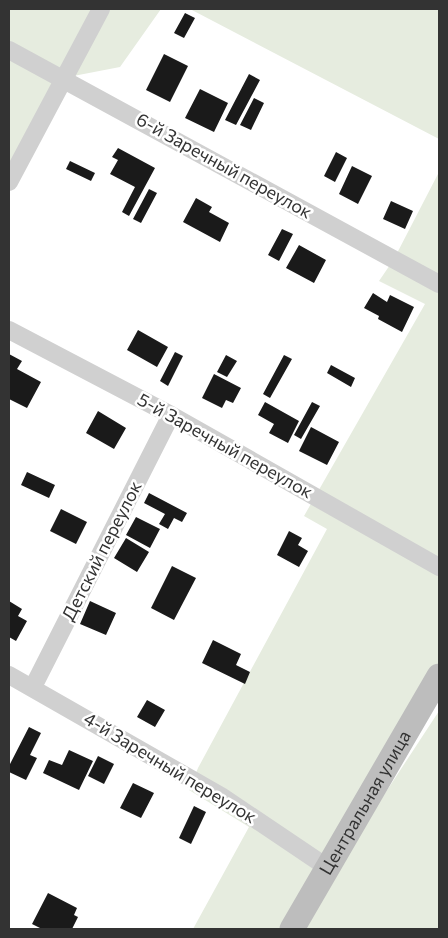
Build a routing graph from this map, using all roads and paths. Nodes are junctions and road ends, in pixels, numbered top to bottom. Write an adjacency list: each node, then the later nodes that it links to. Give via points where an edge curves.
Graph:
1 (101, 9): 3 (street)
2 (9, 50): 3 (street, 6-й Заречный переулок)
3 (63, 78): 4 (street); 5 (street, 6-й Заречный переулок)
4 (9, 182)
5 (439, 284)
6 (9, 330): 7 (street, 5-й Заречный переулок)
7 (171, 415): 8 (street, 5-й Заречный переулок); 11 (street, Детский переулок)
8 (439, 567)
9 (9, 675): 11 (street, 4-й Заречный переулок)
10 (439, 676): 12 (street, Центральная улица)
11 (33, 687): 12 (street, 4-й Заречный переулок, via 222,796)
12 (328, 868): 13 (street, Центральная улица)
13 (292, 929)

